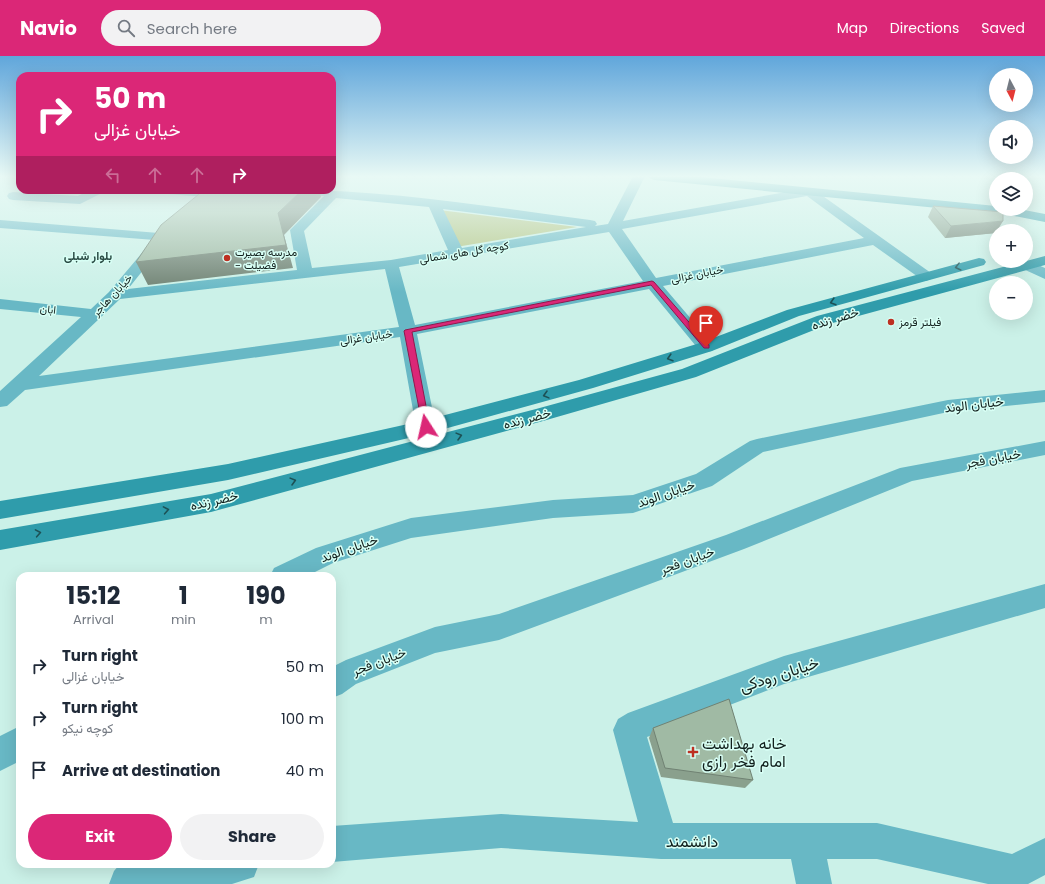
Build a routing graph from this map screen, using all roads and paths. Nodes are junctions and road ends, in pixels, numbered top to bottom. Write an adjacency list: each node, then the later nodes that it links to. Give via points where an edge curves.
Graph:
1 (312, 215): 16 (street, via 297,230)
2 (439, 215): 12 (street)
3 (517, 215): 10 (street)
4 (619, 215): 10 (street)
5 (668, 215): 10 (street, کوچه گل های شمالی)
6 (844, 215): 11 (street)
7 (1028, 215): 8 (street)
8 (1045, 218)
9 (0, 224): 20 (street, خیابان هاجر, via 172,232 156,245)
10 (613, 227): 12 (street, کوچه گل های شمالی); 19 (street)
11 (876, 240): 18 (street); 19 (street, خیابان غزالی)
12 (457, 253): 15 (street, کوچه گل های شمالی)
13 (989, 260): 18 (street, خضر زنده, one-way to 18)
14 (1036, 262): 17 (street); 31 (street, خضر زنده, one-way to 14, via 211,503 536,416 689,373 823,320)
15 (391, 264): 16 (street, کوچه گل های شمالی); 23 (street)
16 (306, 273): 20 (street, کوچه گل های شمالی)
17 (1045, 274)
18 (926, 276): 24 (street, خضر زنده, one-way to 24, via 793,313)
19 (652, 283): 23 (street, خیابان غزالی); 24 (street)
20 (116, 295): 22 (street, خیابان هاجر)
21 (0, 304): 22 (street, ابان)
22 (95, 314): 25 (street, خیابان هاجر)
23 (408, 331): 25 (street, خیابان غزالی); 28 (street)
24 (706, 347): 28 (street, خضر زنده, one-way to 28, via 586,384)
25 (19, 385): 27 (street, خیابان هاجر)
26 (1045, 396): 32 (street, خیابان الوند, via 948,406 757,446 704,480 633,504 553,509 411,528 325,555)
27 (0, 401)
28 (426, 427): 30 (street, خضر زنده, via 228,472)
29 (1045, 448): 34 (street, خیابان فجر, via 908,474 735,542 500,627 435,640 346,674)
30 (0, 510)
31 (0, 540)
32 (291, 572)
33 (1045, 596): 37 (street, خیابان رودکی, via 784,670 628,730)
34 (336, 681)
35 (16, 745): 36 (street)
36 (0, 755)
37 (661, 841): 38 (street, دانشمند); 39 (street, دانشمند, via 501,831)
38 (806, 841): 40 (street, دانشمند, via 876,841 1014,872); 45 (street)
39 (336, 844)
40 (1045, 856)
41 (139, 868): 43 (street)
42 (223, 868): 44 (street)
43 (127, 884)
44 (150, 884)
45 (814, 884)

